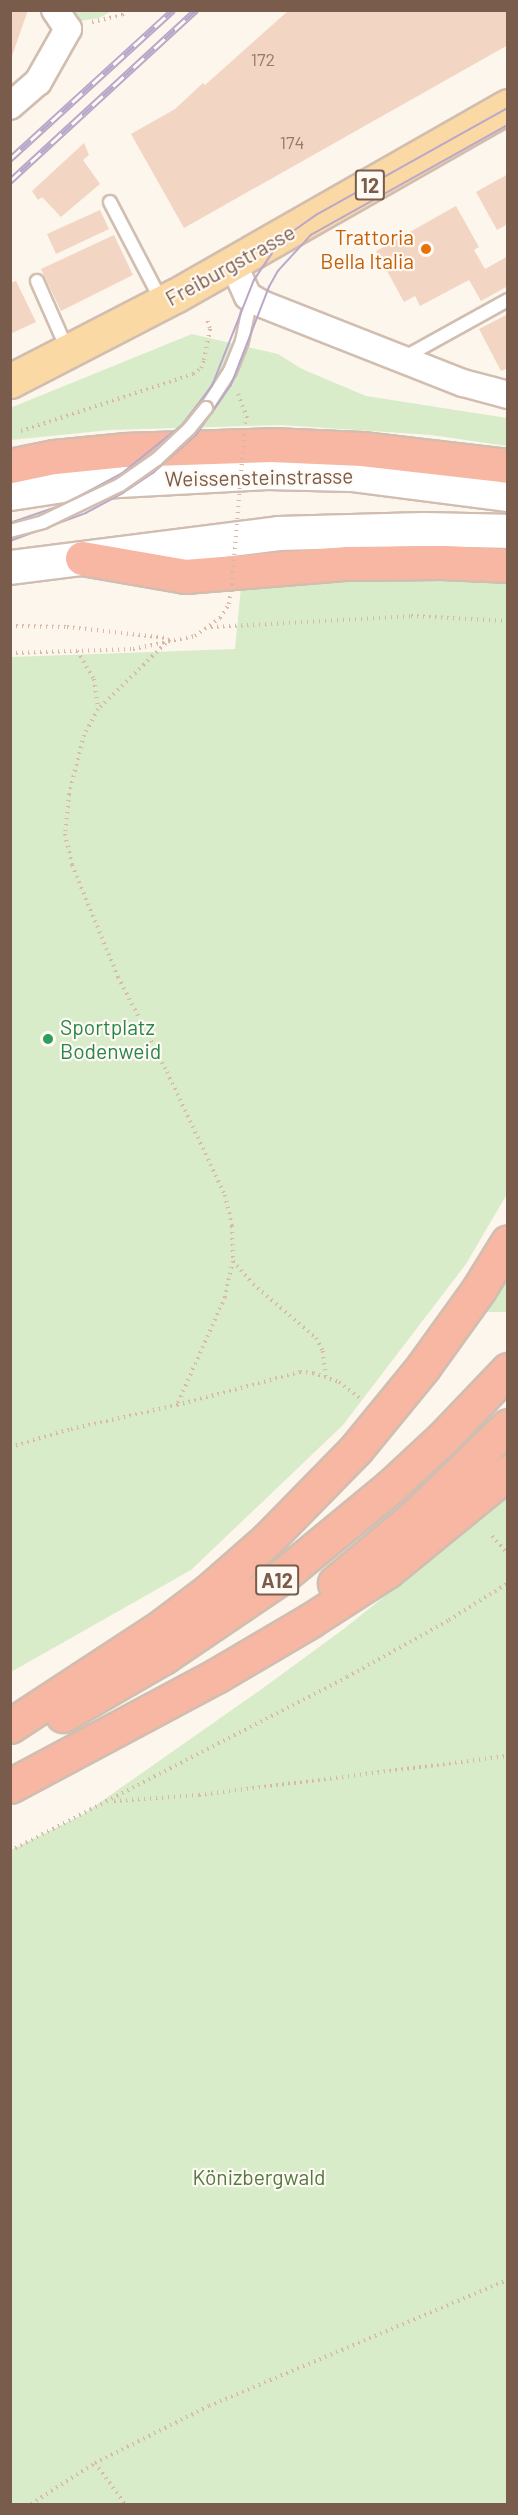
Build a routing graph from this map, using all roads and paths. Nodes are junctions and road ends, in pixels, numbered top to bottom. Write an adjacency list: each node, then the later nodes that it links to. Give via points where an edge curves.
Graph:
1 (127, 10): 2 (path, via 122,15)
2 (62, 20): 3 (street, via 38,82)
3 (10, 106)
4 (507, 106): 6 (main road, Freiburgstrasse / 12)
5 (110, 202): 10 (lane)
6 (233, 263): 8 (street); 10 (main road, Freiburgstrasse / 12)
7 (37, 281): 12 (lane)
8 (248, 296): 13 (street, Freiburgstrasse); 22 (lane, bridge, via 242,341 230,371 189,429 157,459 120,485 43,522)
9 (507, 300): 13 (lane)
10 (162, 303): 12 (main road, Freiburgstrasse / 12)
11 (207, 320): 17 (path, via 210,331 198,371)
12 (67, 350): 14 (main road, Freiburgstrasse / 12)
13 (402, 359): 15 (street, Freiburgstrasse)
14 (10, 381)
15 (507, 395)
16 (246, 423): 29 (path, bridge, via 229,604)
17 (10, 434)
18 (10, 466): 19 (highway, via 124,450 270,445 386,452)
19 (507, 466)
20 (10, 493): 21 (main road, Weissensteinstrasse, via 82,482 267,472 351,474)
21 (507, 494)
22 (10, 531)
23 (507, 531): 24 (main road, via 278,533)
24 (82, 558): 25 (highway, via 185,576 347,563); 26 (main road)
25 (507, 565)
26 (10, 567)
27 (507, 621): 29 (path, via 411,616)
28 (10, 627): 30 (path, via 67,627)
29 (211, 627): 30 (path, via 195,636)
30 (170, 639): 31 (path, via 133,649); 33 (path)
31 (77, 651): 32 (path); 33 (path, via 94,679)
32 (10, 653)
33 (98, 709): 35 (path, via 84,735 69,794 65,834 72,865 118,977 225,1196 232,1226)
34 (507, 1242): 46 (highway, via 423,1367 356,1449 267,1540 160,1628)
35 (233, 1261): 37 (path, via 253,1284 316,1338 323,1351); 39 (path, via 225,1297)
36 (507, 1370): 48 (highway, A12, via 390,1487 281,1577 163,1657)
37 (326, 1376): 38 (path); 39 (path, via 300,1372)
38 (361, 1399)
39 (177, 1406): 41 (path)
40 (507, 1426): 47 (highway, A12, via 415,1516 302,1609)
41 (10, 1447)
42 (507, 1472): 47 (highway, via 387,1571 216,1676)
43 (492, 1536): 44 (path)
44 (507, 1554)
45 (507, 1583): 51 (path, via 347,1677)
46 (10, 1725)
47 (119, 1728): 50 (highway, A12)
48 (10, 1743)
49 (507, 1756): 51 (path, via 199,1795)
50 (10, 1786)
51 (111, 1801): 52 (path)
52 (10, 1851)
53 (507, 2280): 54 (path, via 209,2406)
54 (95, 2463): 55 (path); 56 (path)
55 (31, 2505)
56 (125, 2505)

